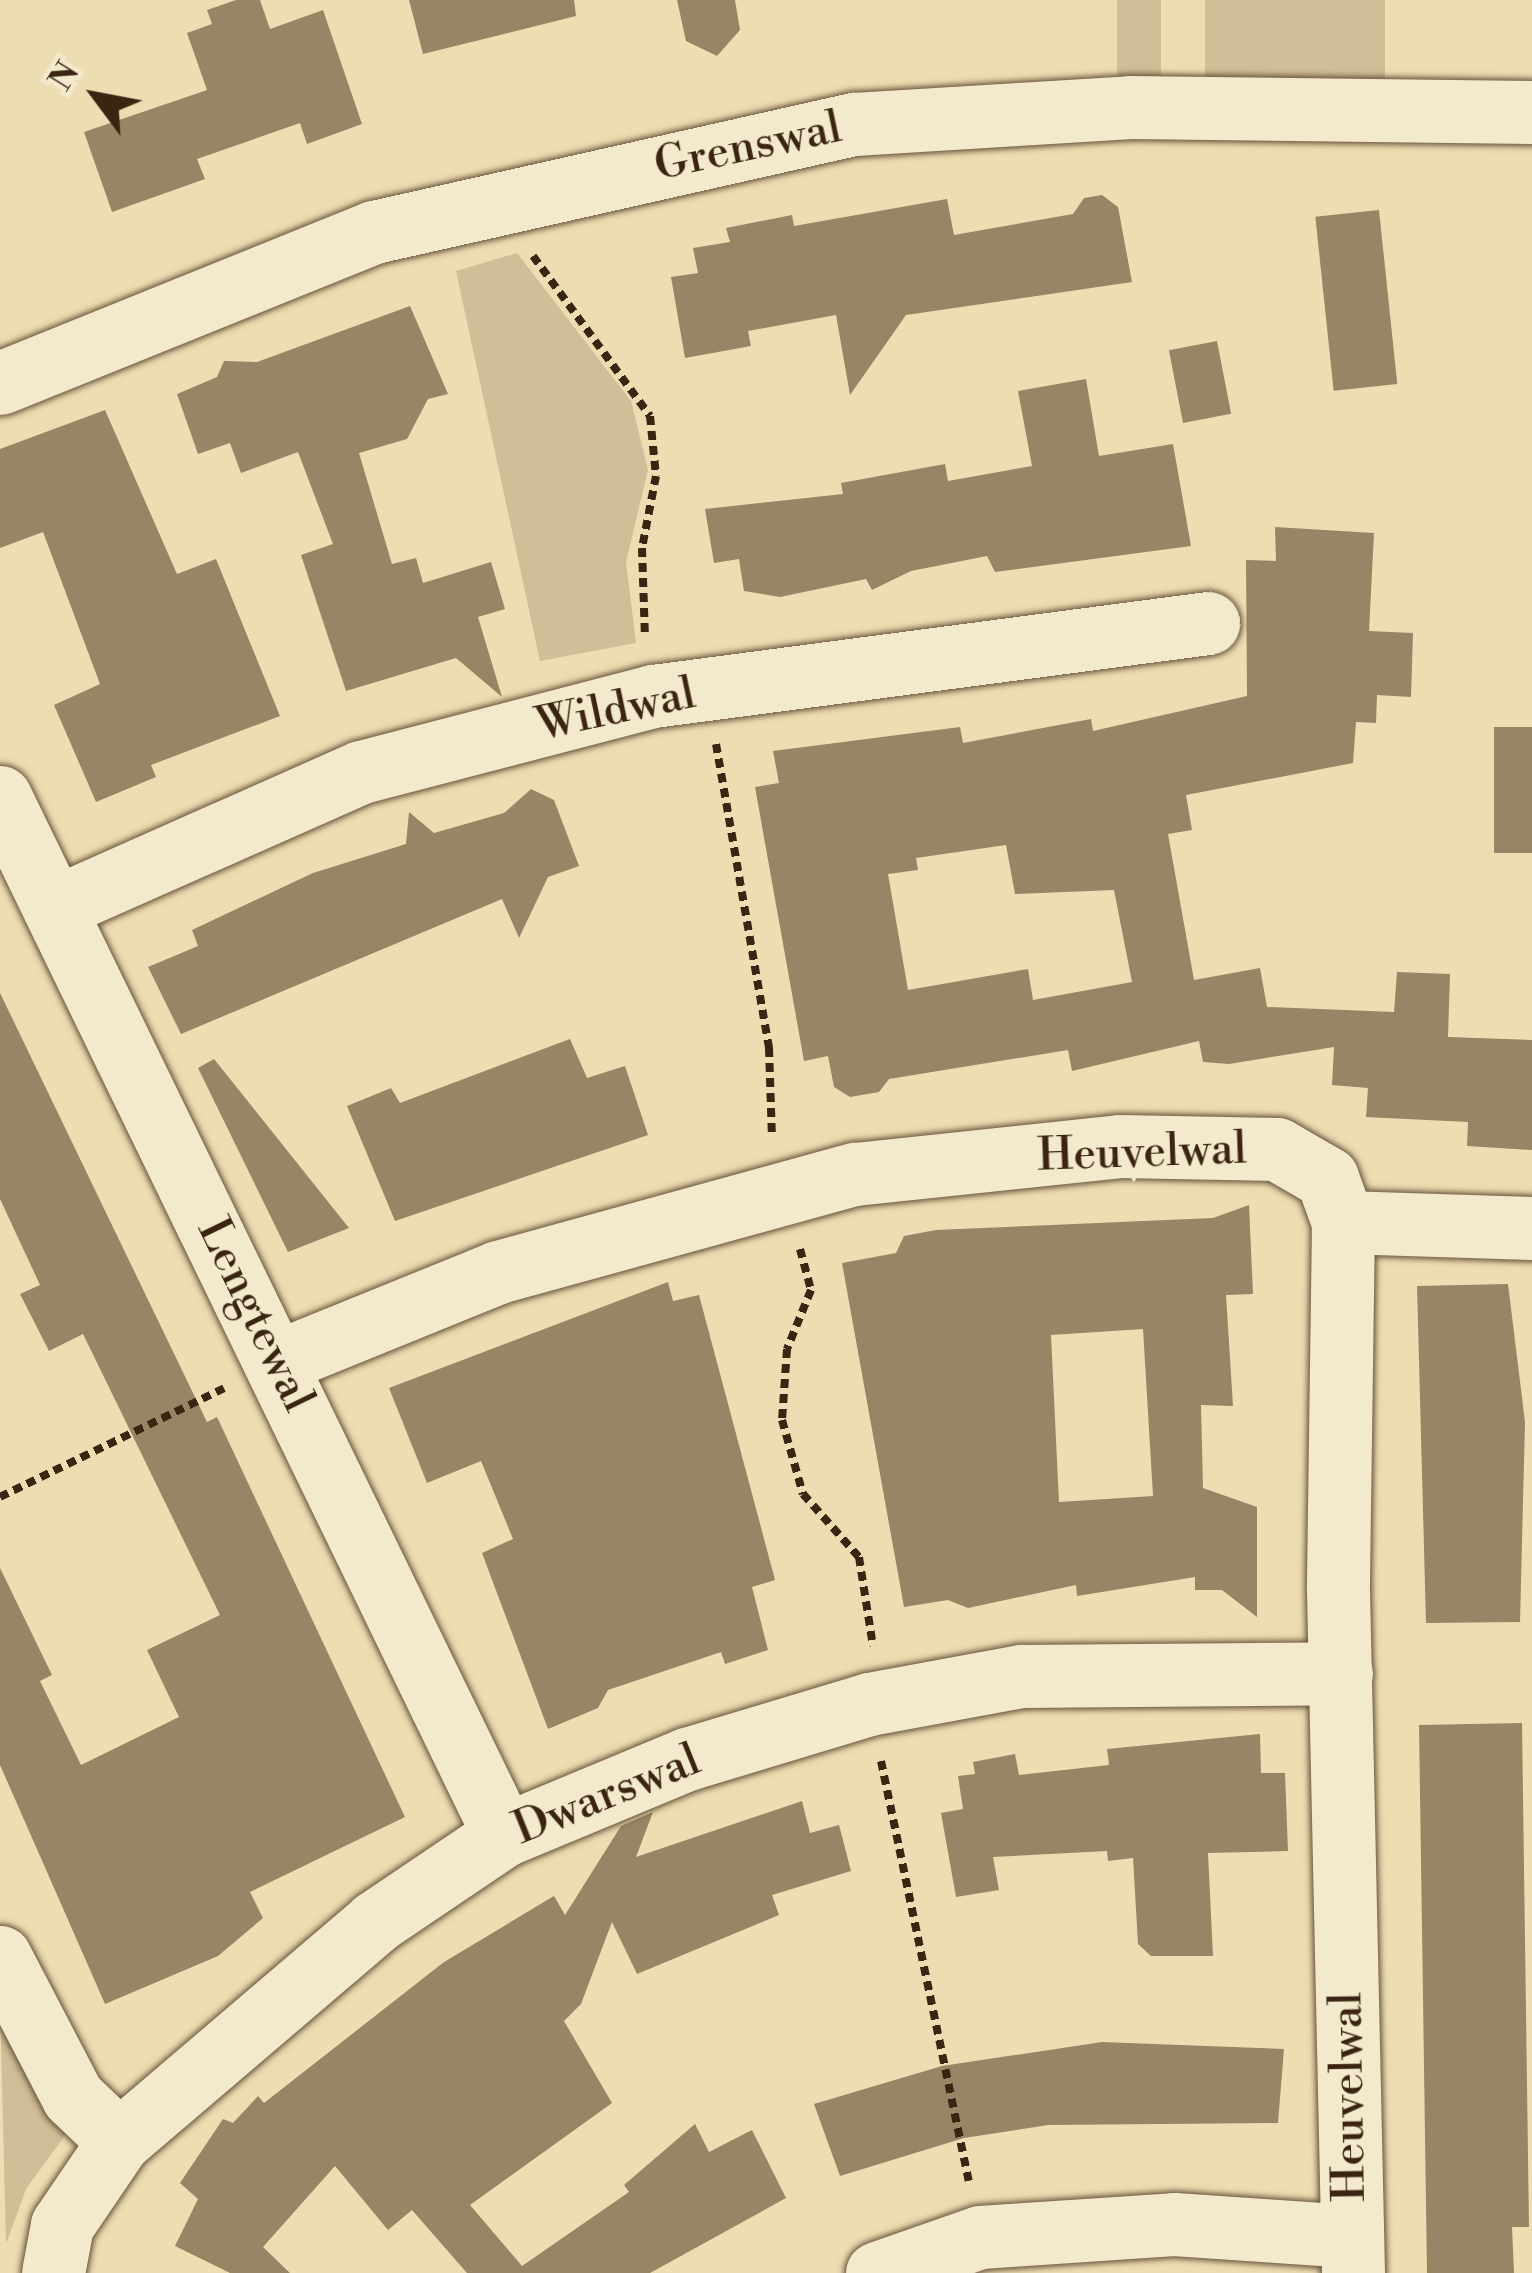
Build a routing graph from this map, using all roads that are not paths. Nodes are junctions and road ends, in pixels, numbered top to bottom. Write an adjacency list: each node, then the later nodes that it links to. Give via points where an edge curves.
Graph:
1 (1532, 112): 2 (street, Grenswal, via 1130,106 854,124 374,232)
2 (0, 382)
3 (1208, 623): 5 (street, Wildwal, via 680,692 361,772)
4 (0, 797): 5 (street, Lengtewal)
5 (54, 908): 8 (street, Lengtewal)
6 (1343, 1222): 7 (street); 8 (street, Heuvelwal, via 1328,1178 1277,1149 1120,1146 855,1174 498,1273); 9 (street, Heuvelwal)
7 (1532, 1228)
8 (279, 1361): 10 (street, Lengtewal)
9 (1341, 1673): 10 (street, Dwarswal, via 1022,1676 869,1704 687,1759); 13 (street, Heuvelwal)
10 (504, 1835): 12 (street, Dwarswal, via 375,1922)
11 (0, 1957): 12 (street, via 73,2097)
12 (119, 2141): 14 (street, Dwarswal, via 62,2225)
13 (1353, 2254): 15 (street, Heuvelwal, via 1174,2224 980,2237)
14 (53, 2273)
15 (877, 2273)

